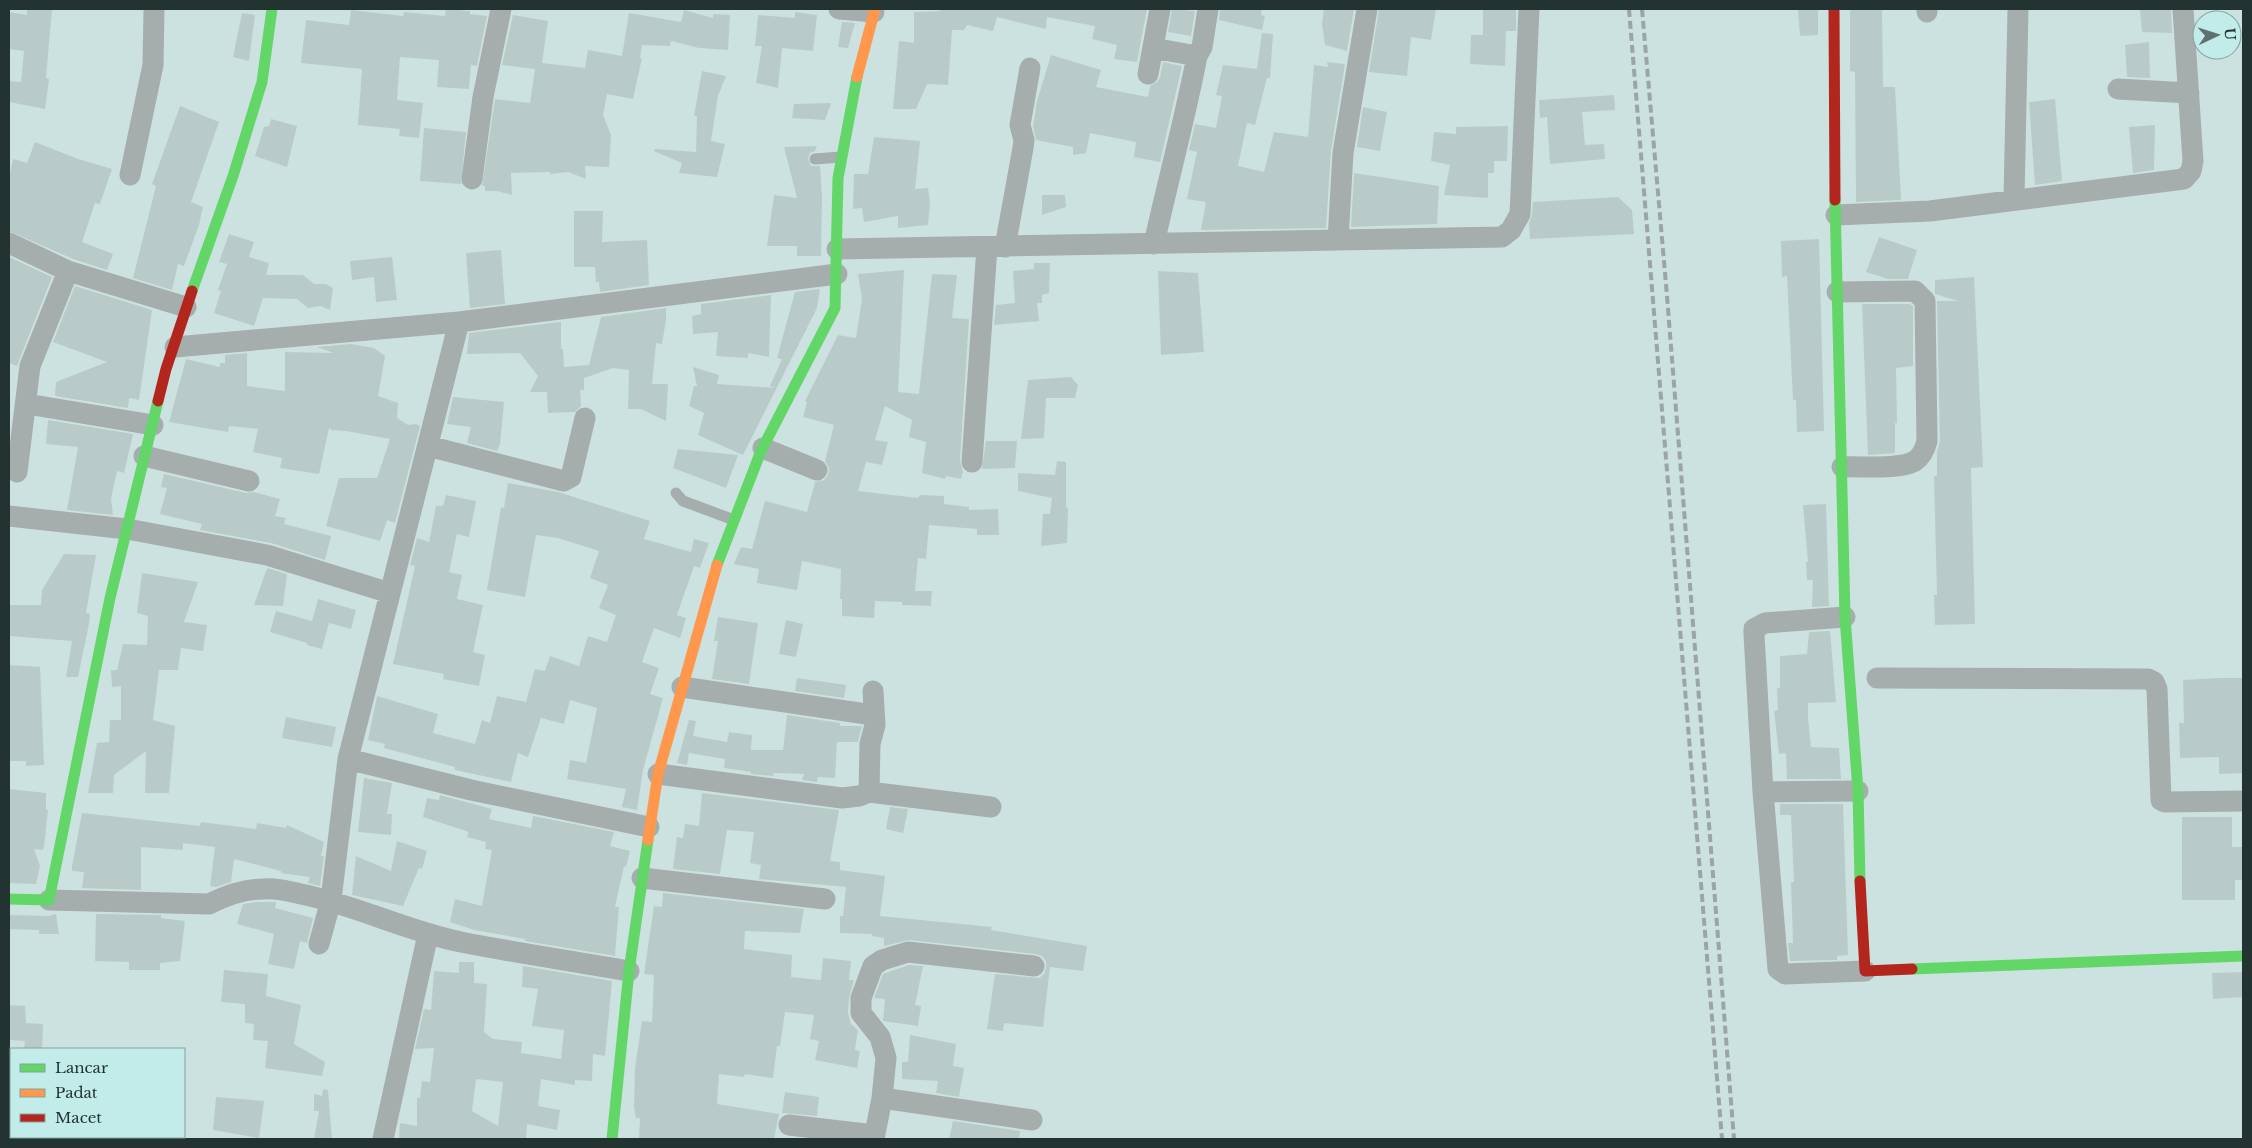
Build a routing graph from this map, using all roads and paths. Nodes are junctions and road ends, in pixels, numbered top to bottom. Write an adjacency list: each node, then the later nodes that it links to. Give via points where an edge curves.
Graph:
1 (154, 9): 21 (street, via 153,65)
2 (272, 9): 33 (street, via 262,82)
3 (501, 9): 22 (street, via 483,97)
4 (839, 9): 12 (street)
5 (1160, 9): 13 (street)
6 (1208, 9): 14 (street, via 1202,47)
7 (1367, 9): 25 (street, via 1342,163)
8 (1529, 9): 25 (street, via 1520,214 1511,230 1502,237)
9 (1834, 9): 24 (street)
10 (2018, 9): 23 (street)
11 (2183, 9): 18 (street)
12 (875, 10): 19 (street)
13 (1153, 48): 14 (street); 16 (street)
14 (1197, 56): 27 (street)
15 (1030, 68): 28 (street, via 1020,125 1023,148)
16 (1148, 74)
17 (2118, 89): 18 (street)
18 (2189, 93): 23 (street, via 2193,161 2191,171 2184,179)
19 (841, 157): 20 (lane); 29 (street)
20 (816, 158)
21 (130, 175)
22 (472, 179)
23 (2014, 199): 24 (street)
24 (1836, 224): 32 (street)
25 (1338, 240): 27 (street)
26 (9, 242): 30 (street)
27 (1154, 244): 28 (street)
28 (996, 247): 29 (street); 42 (street)
29 (837, 249): 31 (street)
30 (68, 271): 33 (street); 36 (street, via 32,360)
31 (837, 274): 34 (street); 40 (street, via 835,308)
32 (1837, 292): 43 (street); 43 (street, via 1915,290 1925,301 1925,450 1906,465)
33 (186, 307): 35 (street)
34 (459, 322): 35 (street); 39 (street)
35 (175, 347): 38 (street)
36 (28, 388): 38 (street); 45 (street)
37 (585, 418): 39 (street, via 571,477 564,481)
38 (153, 425): 41 (street)
39 (428, 446): 51 (street)
40 (763, 448): 44 (street); 49 (street)
41 (144, 456): 46 (street); 50 (street)
42 (972, 462)
43 (1842, 467): 52 (street)
44 (817, 470)
45 (16, 472)
46 (250, 482)
47 (676, 493): 49 (lane, via 683,501)
48 (9, 516): 50 (street)
49 (734, 520): 54 (street, via 716,568)
50 (127, 529): 51 (street, via 267,555); 68 (street)
51 (390, 593): 57 (street)
52 (1845, 617): 59 (street); 61 (street, via 1765,623 1754,629)
53 (1877, 678): 62 (street, via 2148,679 2157,689 2161,800)
54 (682, 687): 56 (street); 58 (street)
55 (873, 691): 56 (street)
56 (873, 715): 60 (street)
57 (348, 759): 64 (street, via 471,790); 69 (street)
58 (658, 774): 60 (street, via 842,798); 64 (street)
59 (1858, 791): 61 (street); 75 (street)
60 (869, 792): 63 (street)
61 (1763, 792): 75 (street, via 1778,969 1785,974)
62 (2243, 801)
63 (991, 807)
64 (649, 827): 65 (street)
65 (642, 878): 67 (street); 74 (street)
66 (9, 899): 68 (street)
67 (825, 899)
68 (49, 900): 69 (street, via 208,904 223,897 262,889 278,889)
69 (331, 900): 70 (street); 71 (street)
70 (428, 934): 74 (street); 80 (street)
71 (319, 944)
72 (2243, 956): 75 (street)
73 (1034, 966): 76 (street, via 908,952 873,966 861,998 861,1013 880,1037 886,1058)
74 (629, 971): 81 (street)
75 (1865, 971)
76 (882, 1098): 77 (street); 79 (street)
77 (1032, 1120)
78 (789, 1125): 79 (street)
79 (874, 1137)
80 (383, 1139)
81 (612, 1139)

